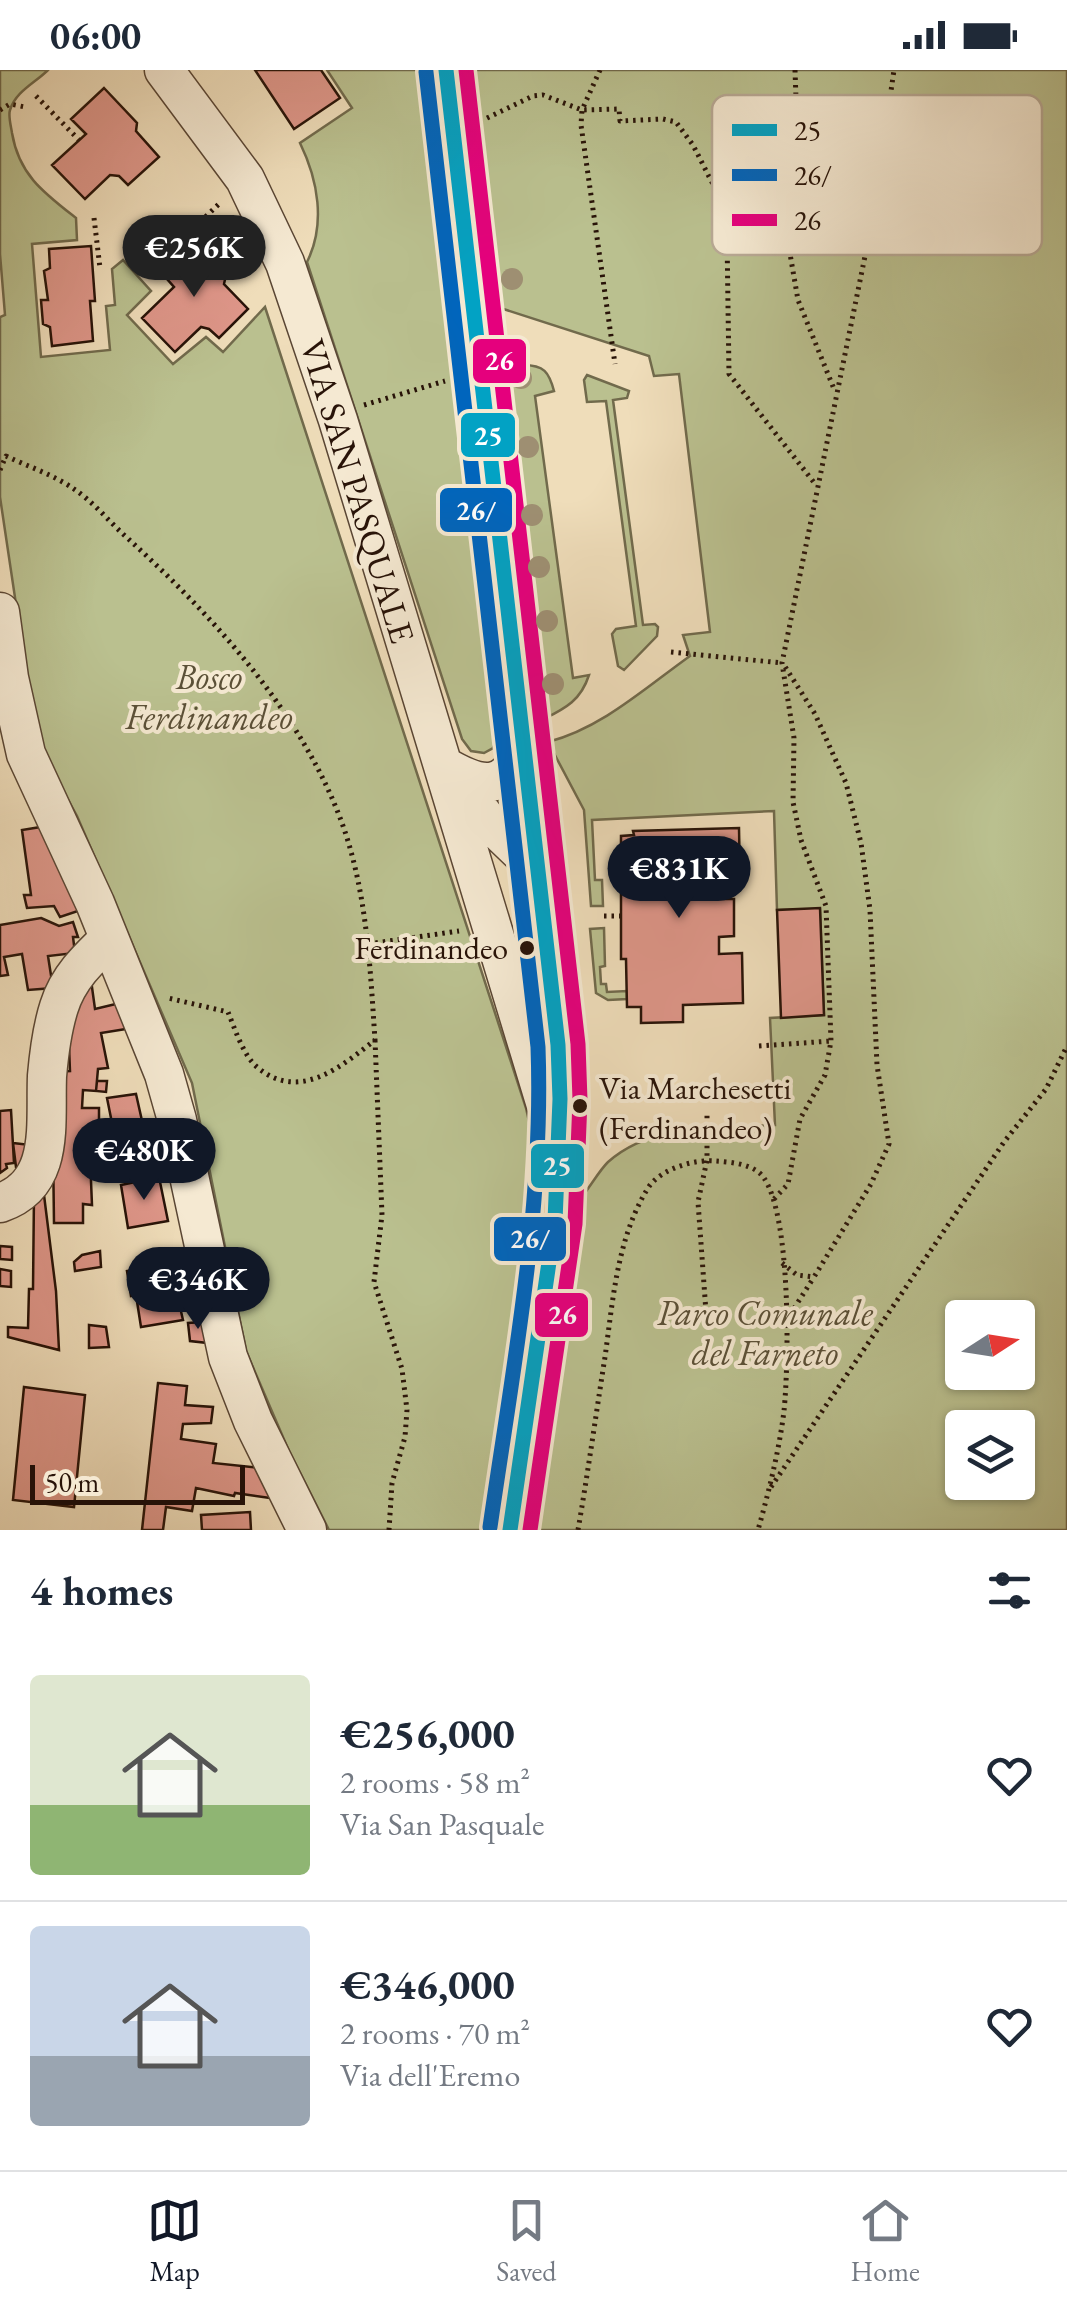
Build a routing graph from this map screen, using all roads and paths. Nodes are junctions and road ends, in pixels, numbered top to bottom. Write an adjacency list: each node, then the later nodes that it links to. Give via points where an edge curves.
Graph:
1 (164, 70): 32 (street, VIA SAN PASQUALE, via 245,179 284,263)
2 (446, 70): 12 (main road)
3 (600, 70): 11 (path)
4 (795, 70): 6 (path)
5 (894, 70): 7 (path)
6 (796, 95)
7 (890, 95)
8 (36, 96): 13 (path)
9 (25, 107): 10 (path)
10 (0, 110)
11 (582, 110): 12 (path, via 533,96); 14 (path, via 618,109 620,121 676,122); 22 (path)
12 (453, 136): 31 (main road)
13 (79, 140)
14 (712, 182)
15 (226, 197): 20 (path)
16 (94, 218): 21 (path)
17 (727, 255): 27 (path, via 729,374)
18 (790, 255): 24 (path, via 798,300)
19 (865, 255): 24 (path)
20 (162, 258)
21 (100, 268)
22 (615, 364)
23 (462, 376): 25 (path)
24 (835, 392): 27 (path)
25 (350, 409)
26 (0, 470): 38 (path, via 6,456 74,488 174,581 286,715 342,824)
27 (816, 486): 30 (path)
28 (0, 612): 37 (street, via 26,754)
29 (671, 652): 30 (path)
30 (782, 663): 41 (path, via 794,738 792,802 826,906); 50 (path, via 815,714 846,783 861,843 889,1144)
31 (525, 742): 32 (street, via 517,764 489,784); 33 (main road)
32 (444, 765): 33 (street, via 488,821); 45 (street, VIA SAN PASQUALE)
33 (541, 872): 45 (main road, via 558,1045)
34 (604, 916): 35 (path)
35 (620, 916)
36 (475, 928): 38 (path)
37 (109, 939): 39 (street); 48 (street, via 84,962 58,1009 37,1176)
38 (368, 944): 40 (path)
39 (130, 989): 40 (path, via 228,1012 255,1066 278,1079 307,1083 337,1070); 54 (street, via 177,1120 228,1357)
40 (375, 1040): 55 (path, via 382,1215 374,1282 408,1410)
41 (831, 1041): 42 (path); 47 (path, via 825,1075 800,1119 788,1184)
42 (759, 1046)
43 (1067, 1046): 53 (path, via 1046,1089)
44 (707, 1112): 46 (path)
45 (559, 1154): 56 (main road)
46 (707, 1160): 47 (path, via 762,1174); 51 (path, via 698,1202); 57 (path, via 685,1163 650,1183 631,1221)
47 (774, 1199): 49 (path)
48 (0, 1203)
49 (782, 1263): 50 (path); 52 (path)
50 (814, 1277): 52 (path)
51 (706, 1312)
52 (785, 1322): 53 (path, via 784,1409)
53 (769, 1490): 58 (path)
54 (307, 1530)
55 (390, 1530)
56 (510, 1530)
57 (578, 1530)
58 (758, 1530)

